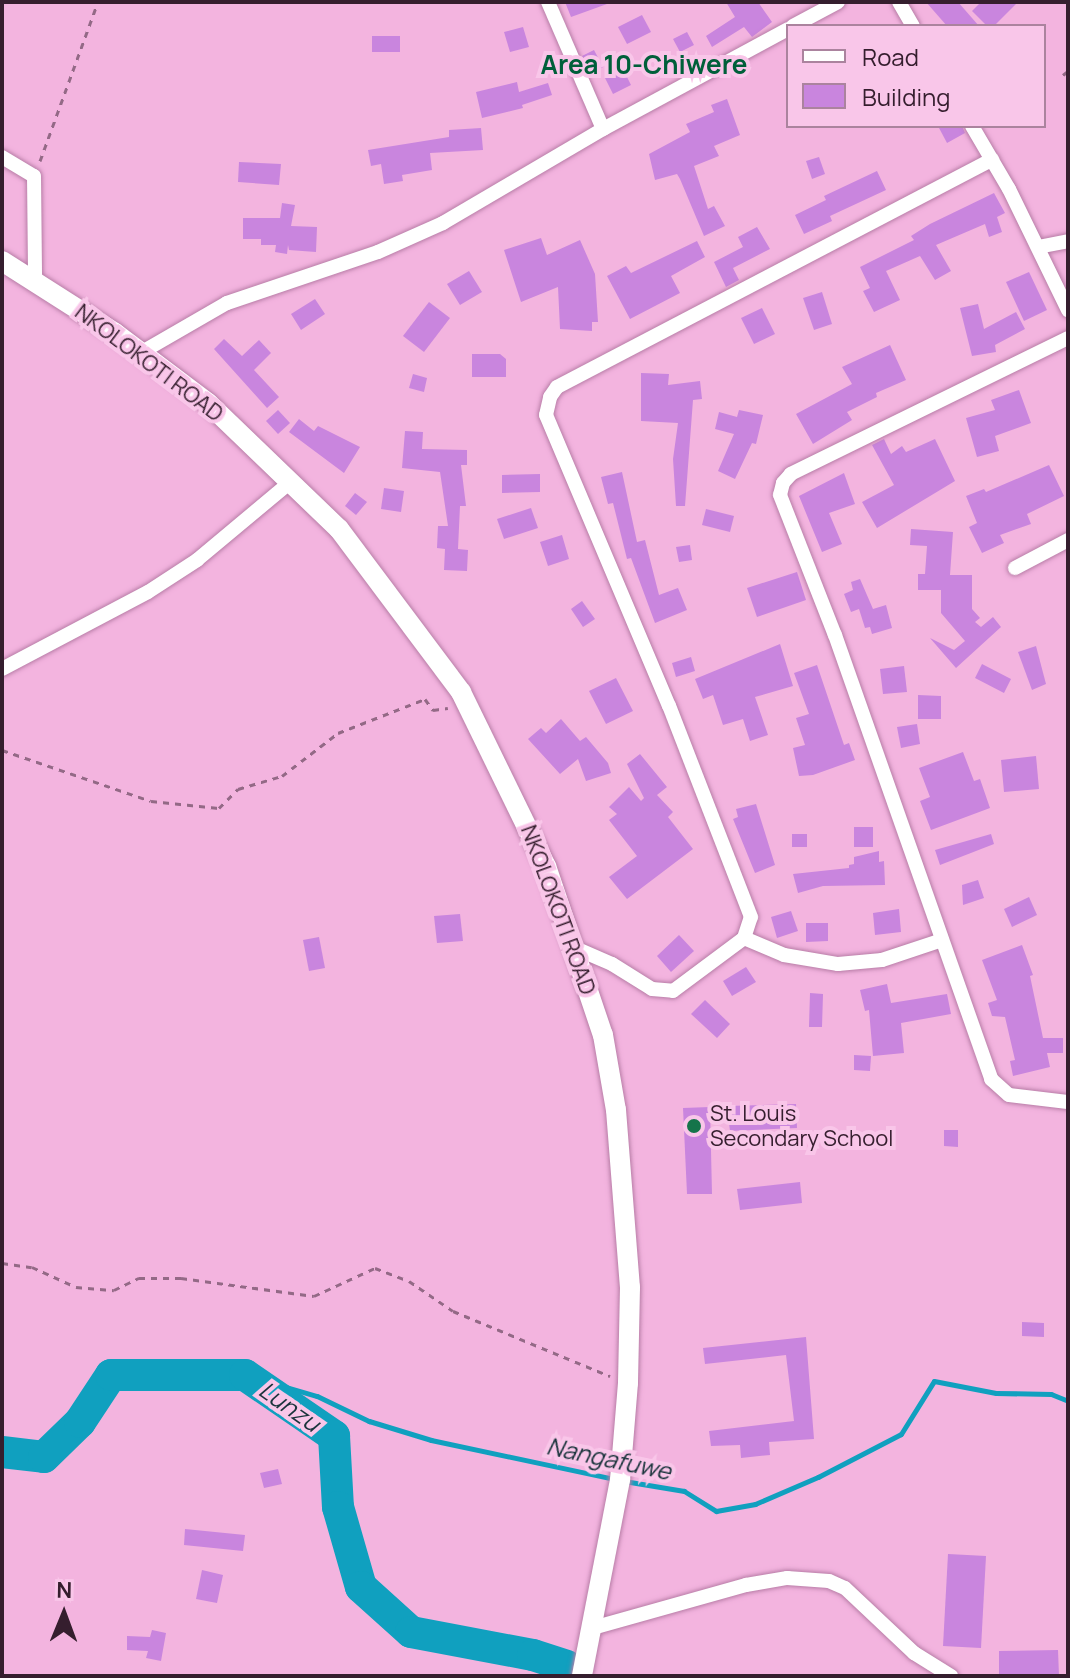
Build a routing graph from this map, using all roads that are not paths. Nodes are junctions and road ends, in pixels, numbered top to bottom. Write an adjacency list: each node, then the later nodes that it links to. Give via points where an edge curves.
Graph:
1 (548, 2): 8 (street)
2 (838, 2): 4 (street)
3 (899, 2): 5 (street)
4 (797, 24)
5 (912, 24)
6 (786, 30): 8 (street)
7 (973, 128): 10 (street)
8 (603, 129): 17 (street, via 443,223 340,266 227,303)
9 (2, 157): 14 (street, via 34,176)
10 (992, 160): 12 (street); 22 (street, via 557,387 547,404 546,415 751,917)
11 (1068, 241): 12 (street)
12 (1038, 247): 15 (street)
13 (2, 261): 14 (main road, NKOLOKOTI ROAD)
14 (35, 279): 17 (main road, NKOLOKOTI ROAD)
15 (1068, 310)
16 (1068, 338): 23 (street, via 791,474 780,495)
17 (142, 352): 18 (main road, NKOLOKOTI ROAD, via 208,403)
18 (289, 483): 21 (street, via 185,568); 24 (main road, NKOLOKOTI ROAD, via 339,529 468,705 546,866)
19 (1068, 540): 20 (street)
20 (1015, 568)
21 (2, 669)
22 (744, 938): 23 (street, via 784,955 838,964 882,960); 24 (street, via 673,991 652,989)
23 (942, 940): 25 (street, via 991,1079 1009,1095)
24 (575, 948): 26 (main road, NKOLOKOTI ROAD, via 603,1035 616,1110 630,1287 620,1480)
25 (1068, 1102)
26 (589, 1629): 27 (main road, NKOLOKOTI ROAD); 28 (street, via 746,1585 787,1578 829,1581 845,1588 914,1653)
27 (582, 1676)
28 (951, 1676)

